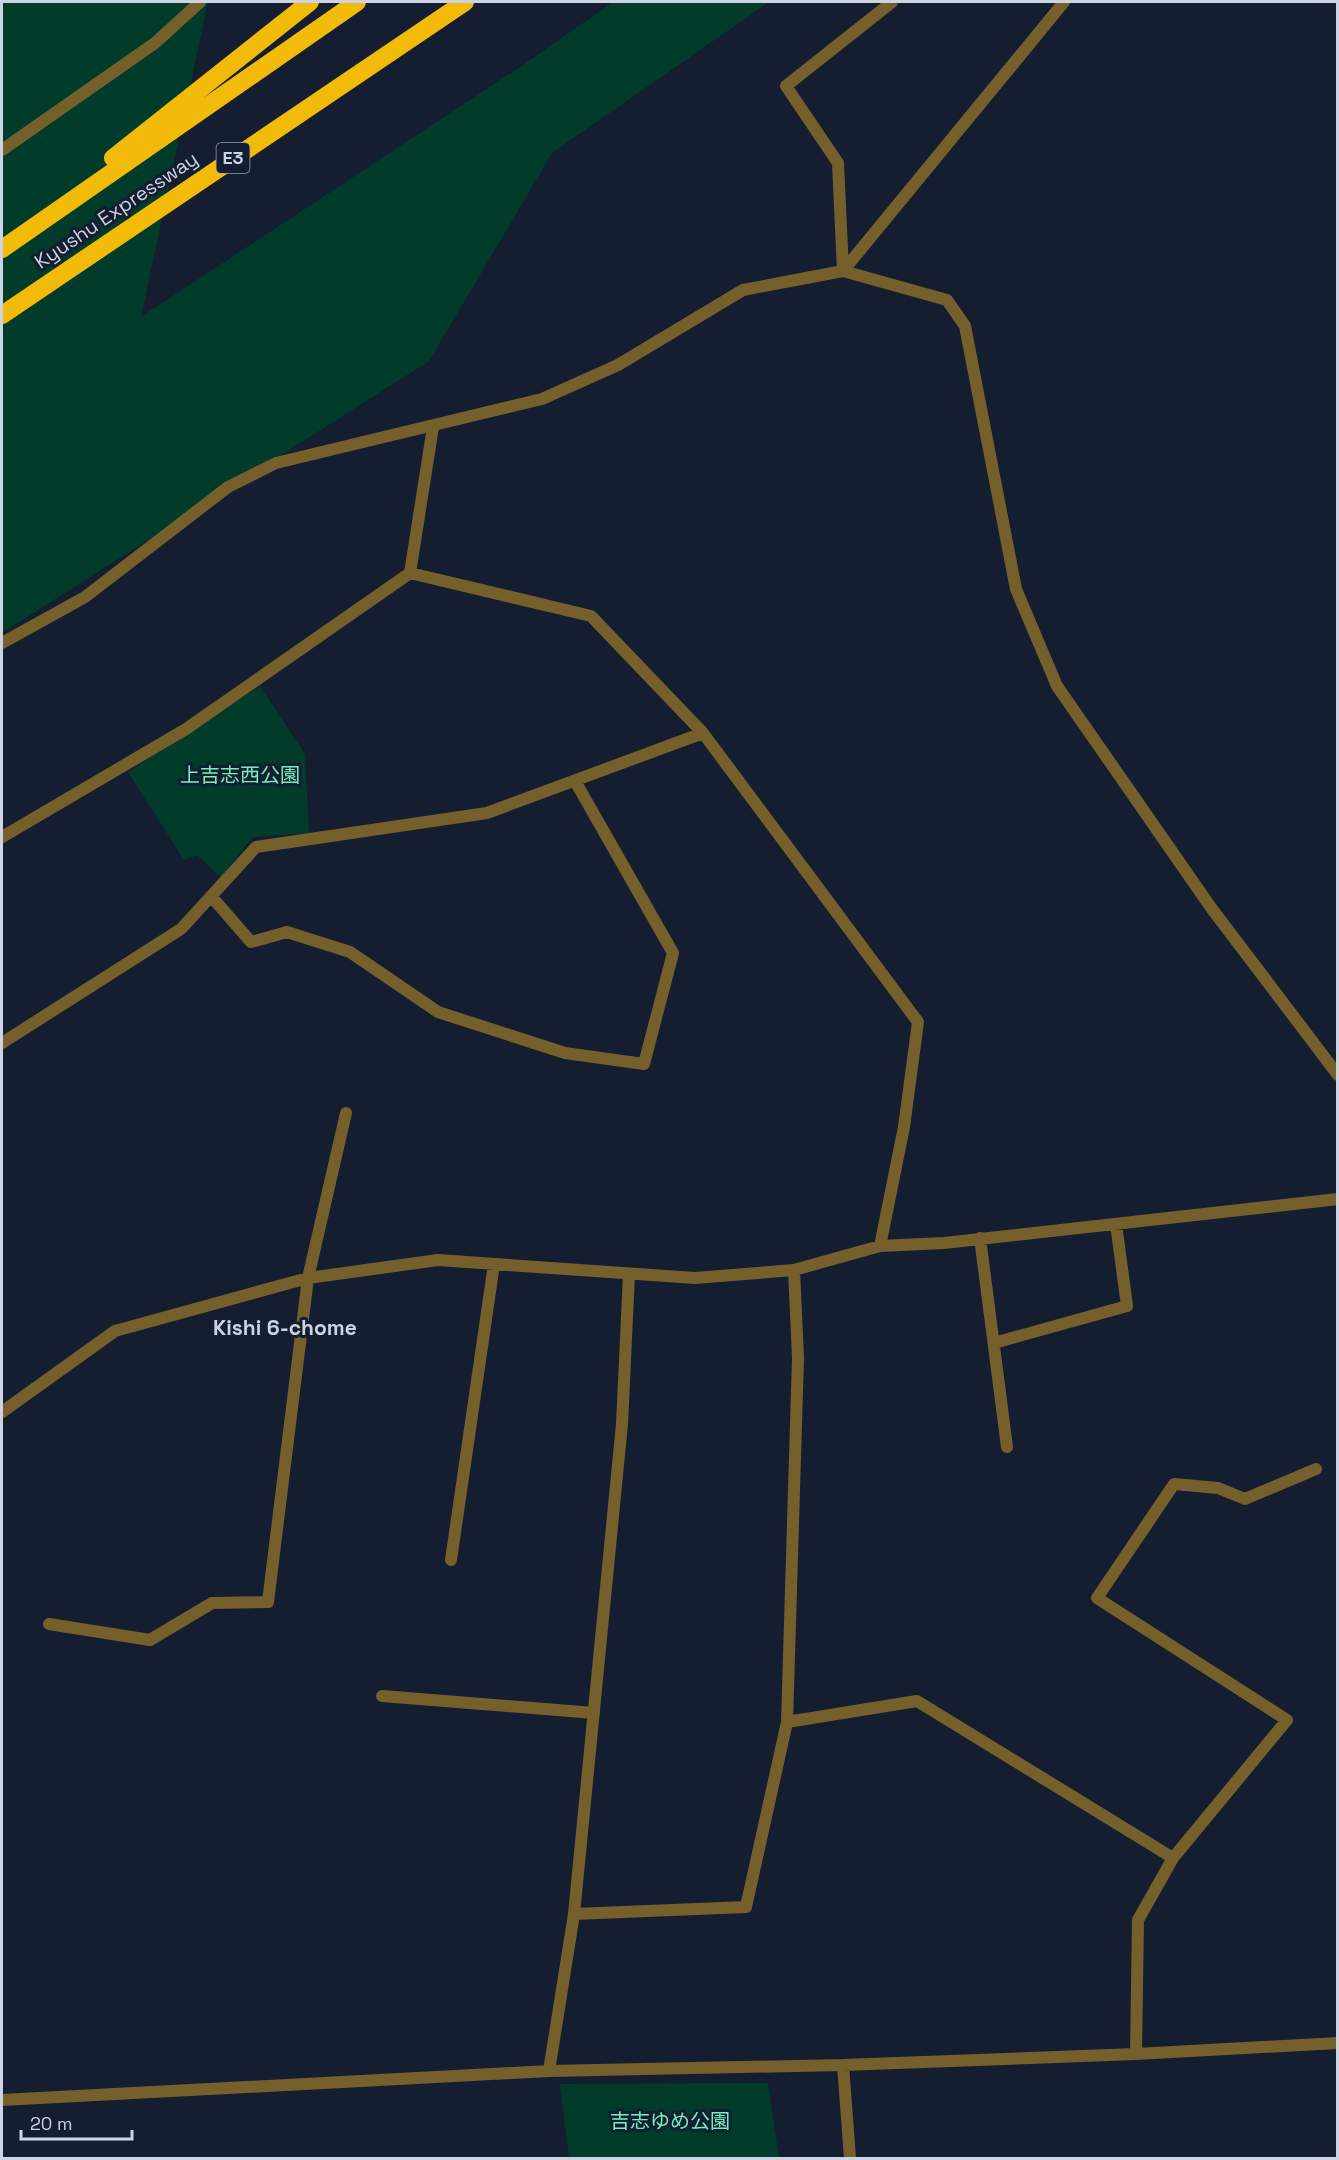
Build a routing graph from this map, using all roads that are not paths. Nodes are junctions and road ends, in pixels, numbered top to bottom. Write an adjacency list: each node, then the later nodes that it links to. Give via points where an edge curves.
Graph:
1 (200, 2): 7 (street, via 155,42)
2 (310, 2): 8 (highway)
3 (357, 2): 8 (highway, Kyushu Expressway)
4 (465, 2): 10 (highway, Kyushu Expressway / E3)
5 (892, 2): 9 (street, via 786,86 838,163)
6 (1064, 2): 9 (street)
7 (2, 150)
8 (2, 248)
9 (843, 271): 11 (street, via 742,290 618,365 542,399); 19 (street, via 947,300 966,326 1016,589 1057,686 1212,909)
10 (2, 315)
11 (433, 427): 12 (street); 13 (street, via 276,463 228,487 85,597)
12 (410, 573): 14 (street, via 591,616); 16 (street, via 186,729)
13 (2, 643)
14 (703, 733): 15 (street); 24 (street, via 918,1022 904,1127)
15 (575, 781): 17 (street, via 487,813 256,847); 17 (street, via 673,953 644,1064 565,1053 438,1012 350,952 287,932 251,942)
16 (2, 837)
17 (211, 896): 18 (street, via 181,929)
18 (2, 1043)
19 (1338, 1075)
20 (346, 1113): 28 (street)
21 (1338, 1199): 22 (street)
22 (1116, 1224): 23 (street); 29 (street, via 1127,1306)
23 (980, 1238): 24 (street); 29 (street)
24 (880, 1246): 26 (street)
25 (494, 1264): 27 (street); 28 (street, via 438,1260); 33 (street)
26 (794, 1270): 27 (street, via 694,1278); 37 (street, via 798,1358)
27 (629, 1274): 36 (street, via 622,1424)
28 (308, 1278): 30 (street, via 116,1331); 34 (street, via 268,1602 212,1603 150,1640)
29 (994, 1343): 31 (street)
30 (2, 1413)
31 (1007, 1448)
32 (1316, 1469): 38 (street, via 1245,1499 1218,1488 1174,1484 1097,1598 1287,1720)
33 (451, 1560)
34 (49, 1624)
35 (382, 1696): 36 (street)
36 (594, 1713): 39 (street)
37 (787, 1722): 38 (street, via 916,1701); 39 (street, via 746,1907)
38 (1173, 1858): 41 (street, via 1138,1920)
39 (574, 1914): 43 (street)
40 (1338, 2043): 41 (street)
41 (1136, 2054): 42 (street)
42 (843, 2065): 43 (street); 45 (street)
43 (549, 2071): 44 (street)
44 (2, 2100)
45 (850, 2158)

